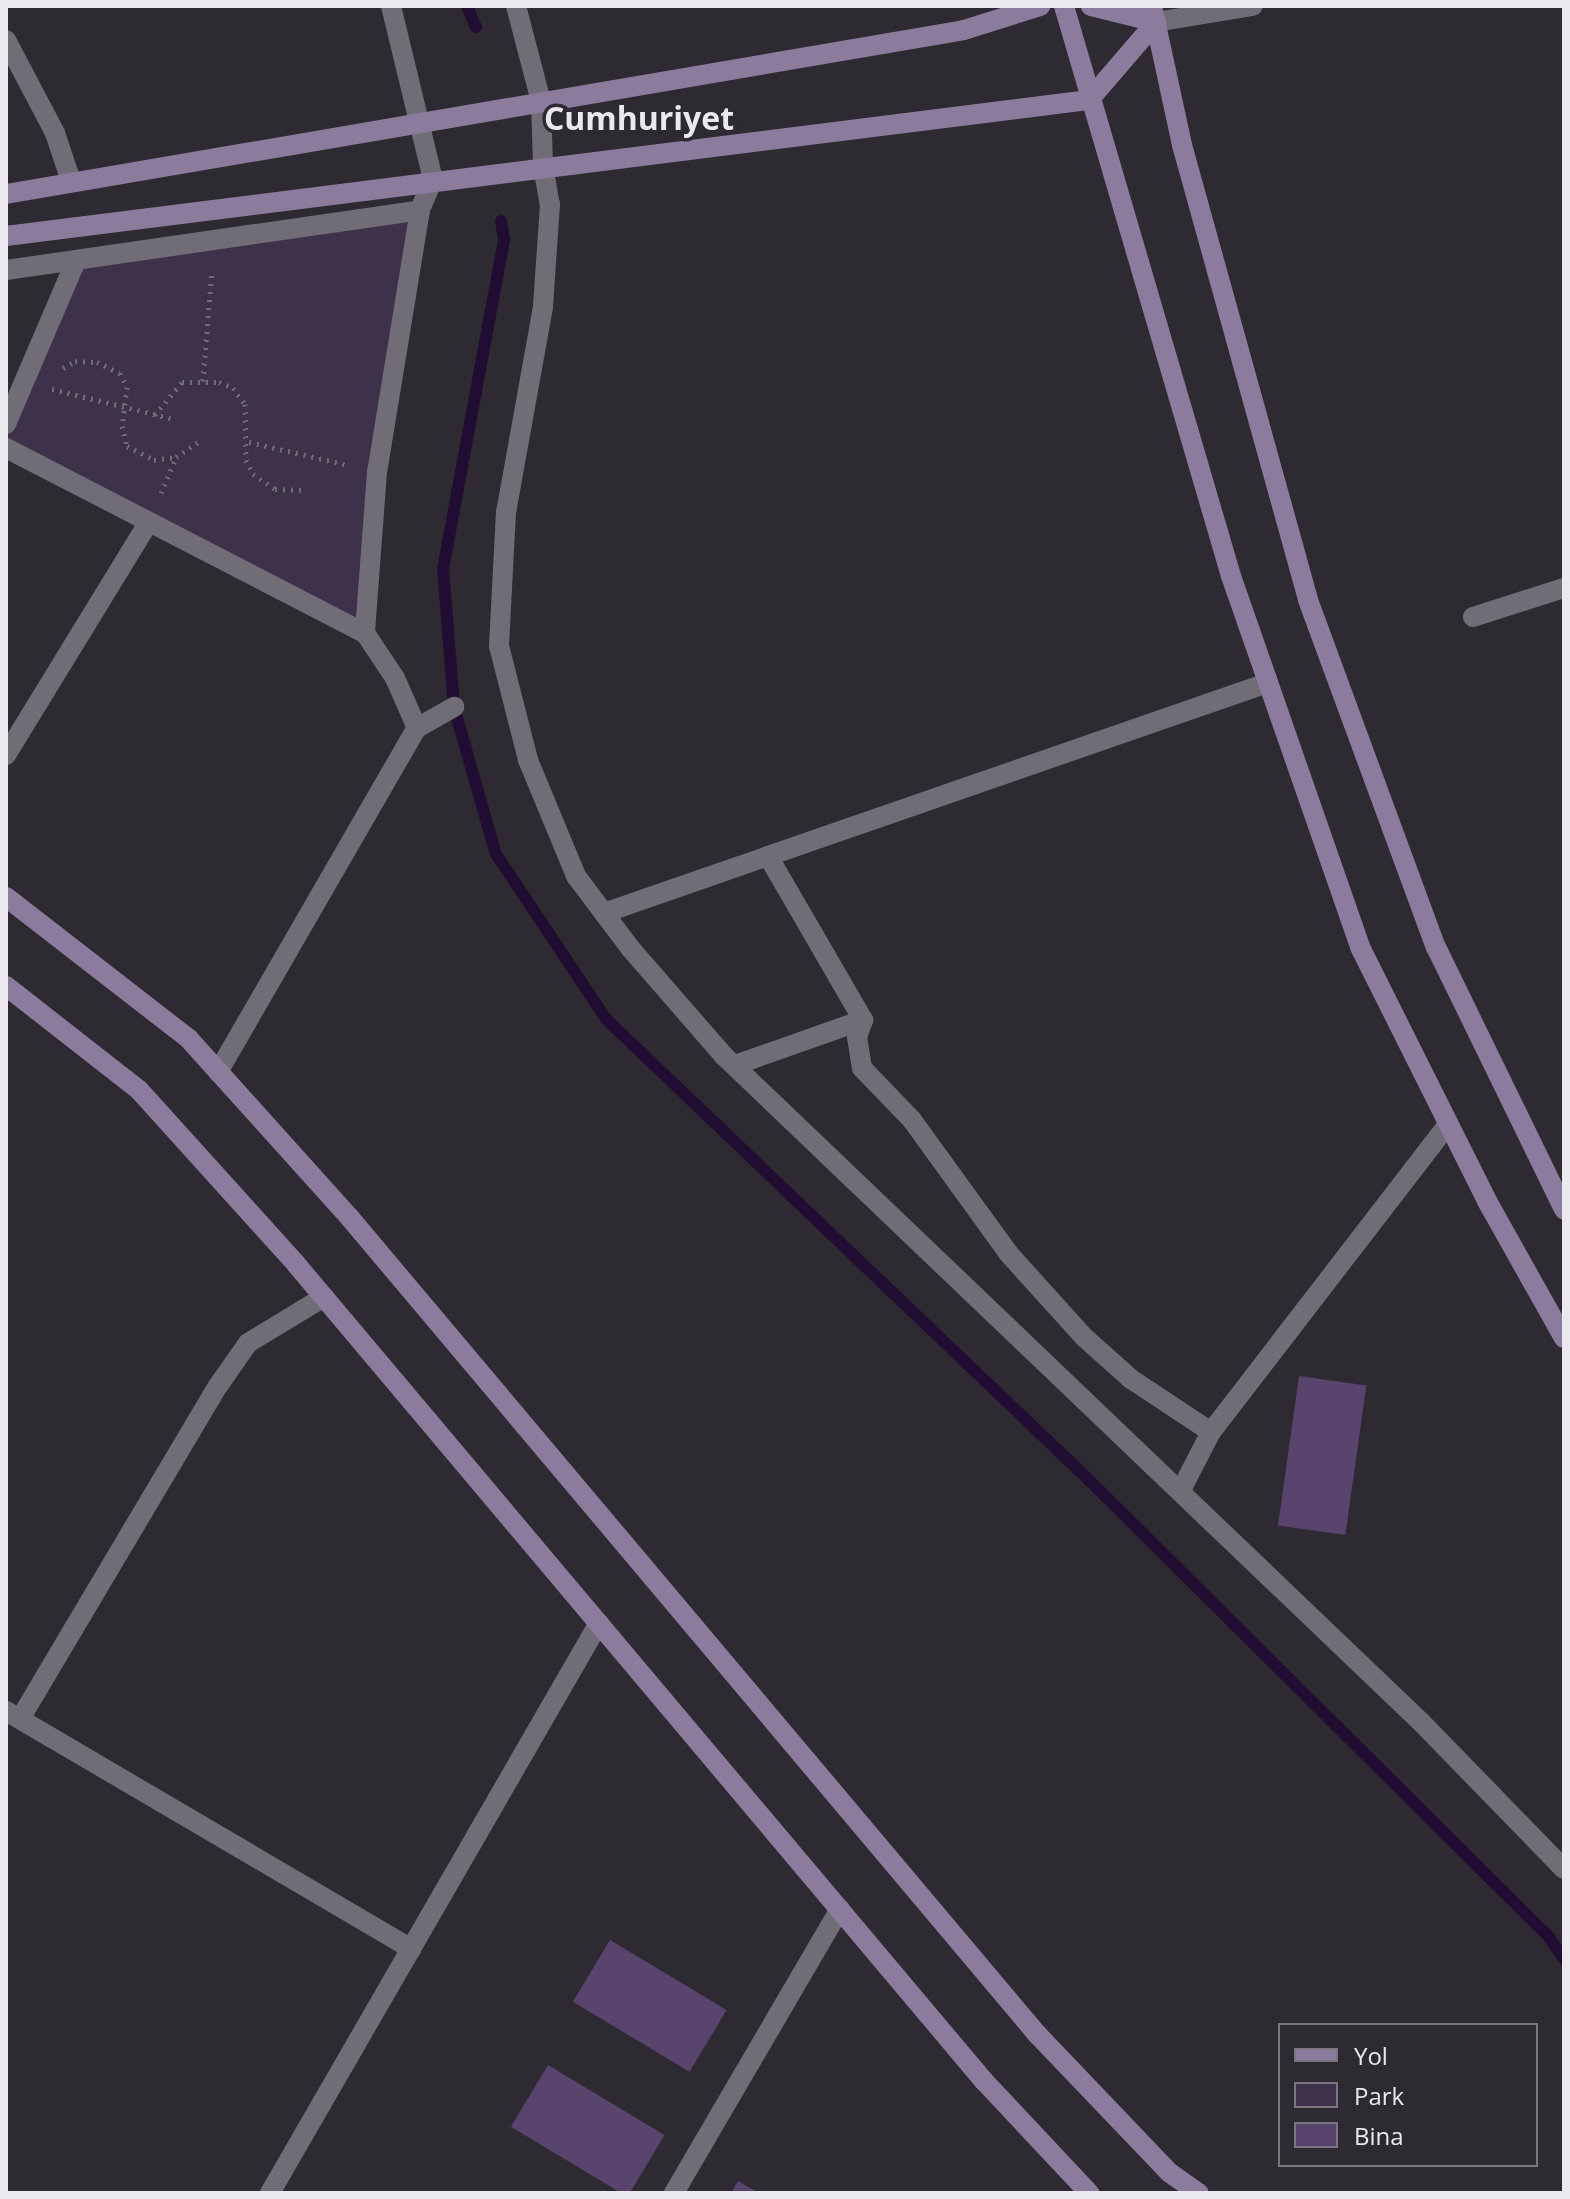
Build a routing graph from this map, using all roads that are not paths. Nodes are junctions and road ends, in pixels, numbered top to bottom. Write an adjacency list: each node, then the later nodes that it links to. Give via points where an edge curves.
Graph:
1 (391, 6): 11 (street)
2 (516, 6): 10 (street)
3 (1040, 6): 10 (main road, via 964,30)
4 (1064, 6): 9 (main road)
5 (1091, 6): 7 (main road)
6 (1253, 6): 7 (street)
7 (1154, 14): 9 (main road); 38 (main road, via 1182,145 1308,600 1436,947)
8 (6, 40): 14 (street, via 55,133)
9 (1089, 100): 12 (main road); 26 (main road)
10 (541, 101): 11 (main road); 12 (street)
11 (420, 121): 13 (street); 14 (main road)
12 (543, 166): 13 (main road); 32 (street, via 550,204 543,307 506,512 499,646 528,760 576,876)
13 (433, 179): 16 (street); 17 (main road)
14 (71, 181): 15 (main road)
15 (6, 194)
16 (420, 210): 18 (street); 25 (street, via 377,472)
17 (6, 236)
18 (76, 261): 19 (street); 20 (street)
19 (6, 270)
20 (6, 424)
21 (6, 448): 22 (street)
22 (148, 523): 25 (street); 29 (street)
23 (1564, 588): 24 (street)
24 (1473, 617)
25 (365, 633): 28 (street, via 395,678)
26 (1267, 683): 30 (street); 37 (main road, via 1360,947)
27 (454, 707): 28 (street)
28 (417, 728): 36 (street)
29 (6, 755)
30 (768, 856): 32 (street); 34 (street)
31 (6, 897): 36 (main road, via 188,1038)
32 (604, 913): 35 (street)
33 (6, 986): 39 (main road, via 139,1090)
34 (863, 1020): 35 (street); 41 (street, via 857,1037 862,1068 912,1120 1009,1254 1131,1379)
35 (735, 1065): 42 (street)
36 (218, 1072): 51 (main road, via 350,1218 1037,2034 1170,2173)
37 (1448, 1124): 40 (main road); 41 (street)
38 (1564, 1209)
39 (324, 1297): 43 (main road); 44 (street, via 248,1343)
40 (1564, 1338)
41 (1211, 1432): 42 (street)
42 (1181, 1490): 45 (street)
43 (599, 1623): 46 (main road); 47 (street)
44 (13, 1715): 47 (street)
45 (1564, 1869)
46 (840, 1909): 49 (street); 50 (main road, via 984,2081)
47 (411, 1949): 48 (street)
48 (270, 2193)
49 (674, 2193)
50 (1089, 2193)
51 (1199, 2193)

